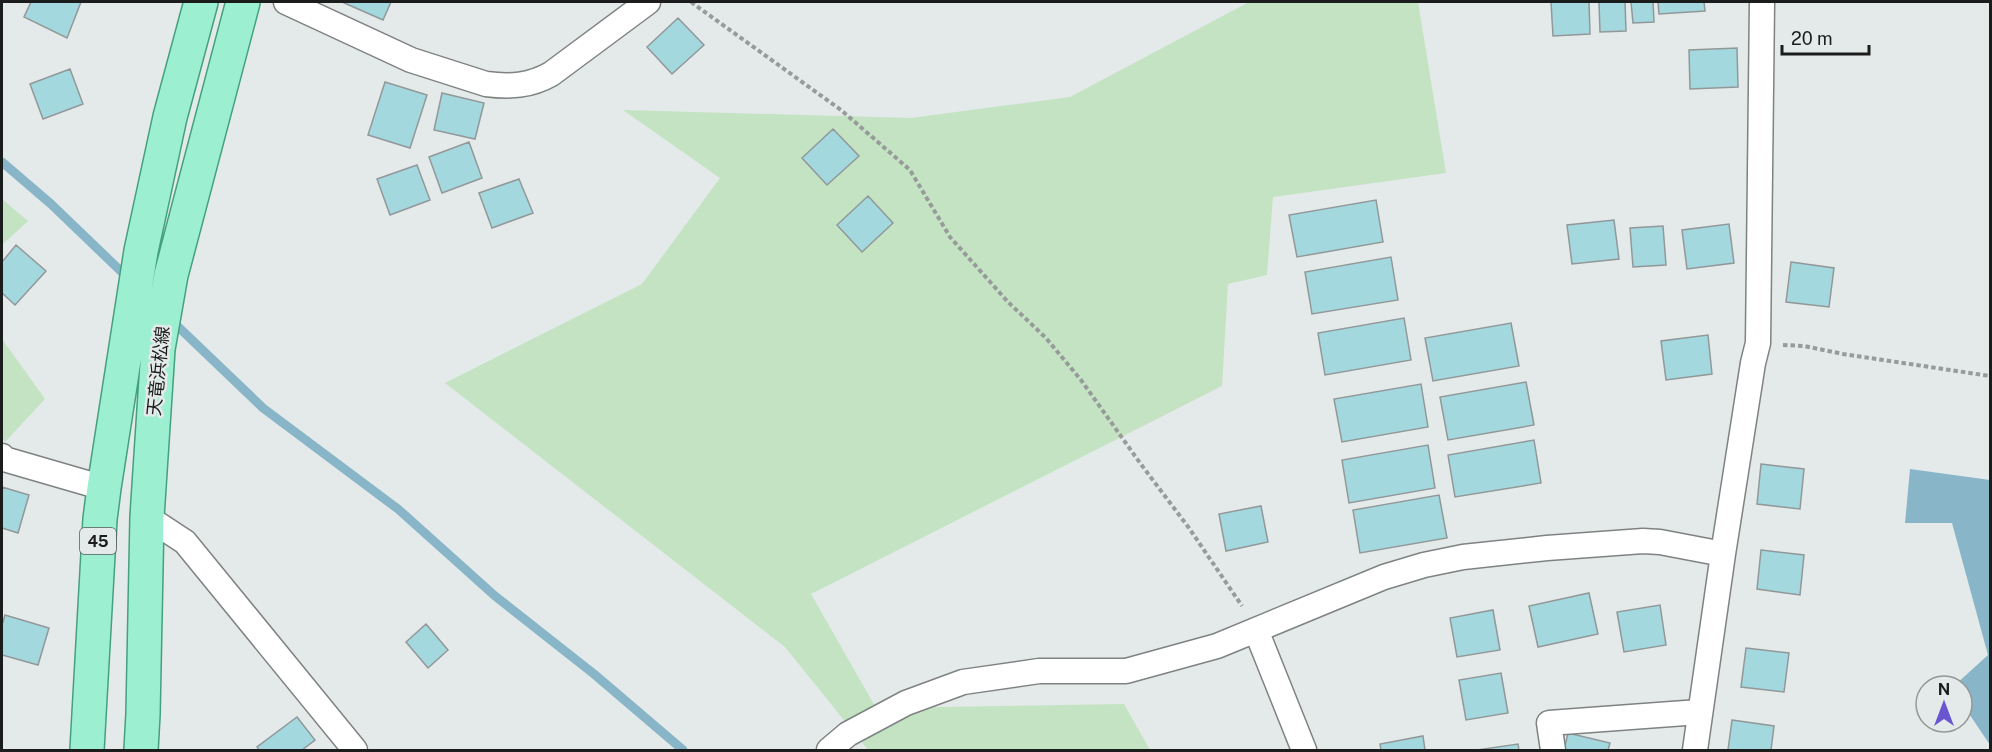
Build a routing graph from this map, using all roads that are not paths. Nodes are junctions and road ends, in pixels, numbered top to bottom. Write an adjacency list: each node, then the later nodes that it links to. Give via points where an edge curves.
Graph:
1 (201, 2): 7 (main road, 天竜浜松線 / 45, via 170,117 141,251)
2 (243, 2): 8 (main road, 天竜浜松線, via 171,275 158,349)
3 (286, 2): 4 (street, via 411,60 497,85 524,85 544,78)
4 (648, 2)
5 (1762, 2): 9 (street, via 1758,343)
6 (2, 456): 7 (street)
7 (104, 489): 12 (main road, 天竜浜松線 / 45)
8 (147, 517): 13 (main road, 天竜浜松線); 14 (street, via 185,543)
9 (1723, 554): 10 (street, via 1642,541 1463,557 1384,577); 11 (street)
10 (1256, 630): 15 (street, via 1217,646 1126,671 1039,671 963,682 906,703 848,734); 16 (street)
11 (1699, 712): 17 (street, via 1550,723); 18 (street)
12 (87, 750)
13 (141, 750)
14 (355, 750)
15 (829, 750)
16 (1304, 750)
17 (1553, 750)
18 (1695, 750)

